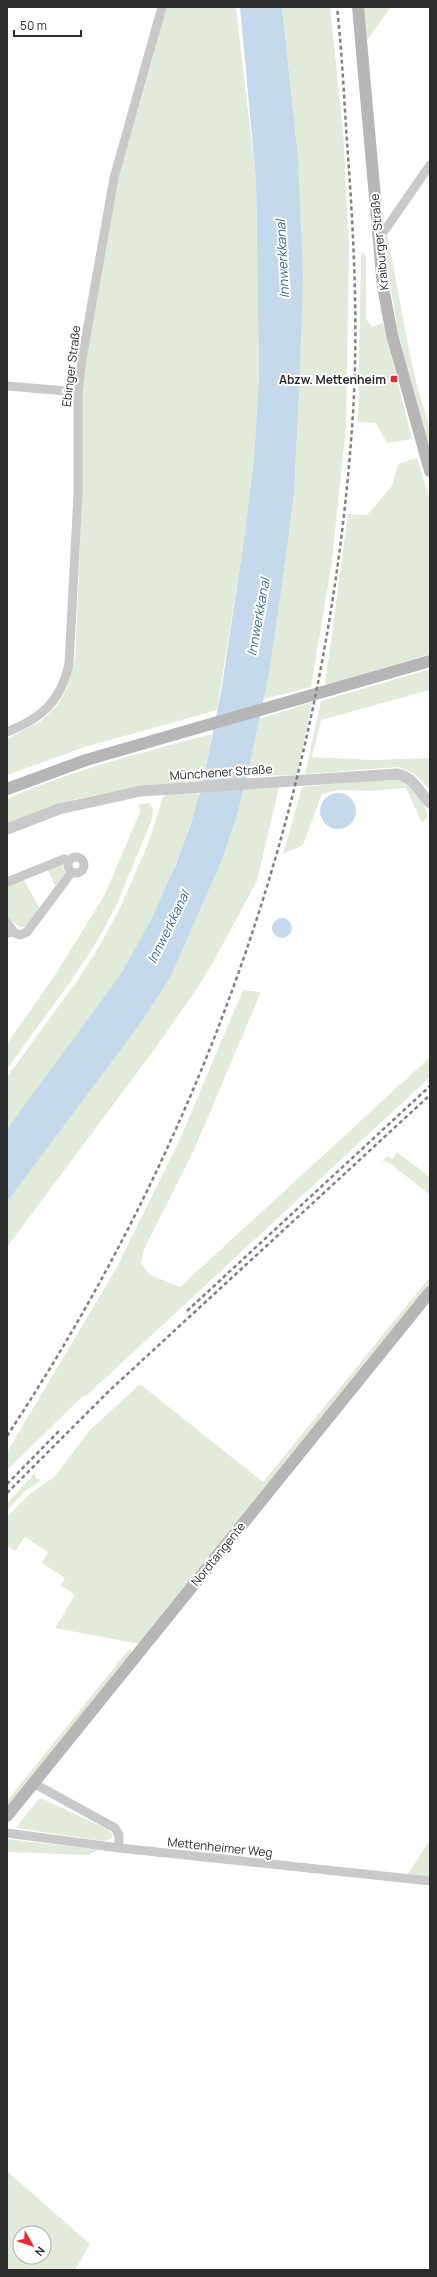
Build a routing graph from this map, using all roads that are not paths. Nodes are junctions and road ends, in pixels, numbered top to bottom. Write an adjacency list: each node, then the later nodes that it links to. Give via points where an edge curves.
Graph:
1 (162, 7): 6 (street, Ebinger Straße, via 114,178)
2 (358, 7): 4 (main road, Kraiburger Straße)
3 (430, 164): 4 (street, via 385,230)
4 (377, 236): 7 (main road, Kraiburger Straße, via 392,335)
5 (7, 386): 6 (street)
6 (78, 392): 9 (street, Ebinger Straße, via 78,495 69,664 62,688 51,704 30,721)
7 (430, 471)
8 (430, 660): 10 (main road, via 86,760)
9 (7, 732)
10 (7, 789)
11 (430, 803): 12 (street, Münchener Straße, via 409,778 397,774 275,781 170,788 90,801 54,811)
12 (7, 829)
13 (68, 861): 14 (street, via 67,866); 14 (street, via 78,857 84,863 79,873); 15 (street, via 64,859)
14 (71, 872): 17 (street, via 27,932 20,935)
15 (7, 882)
16 (7, 923): 17 (street)
17 (11, 933)
18 (430, 1292): 19 (main road, Nordtangente)
19 (33, 1784): 20 (main road, Nordtangente); 22 (street, via 115,1828 119,1835)
20 (8, 1815)
21 (7, 1833): 22 (street, Mettenheimer Weg)
22 (119, 1848): 23 (street, Mettenheimer Weg)
23 (430, 1881)

